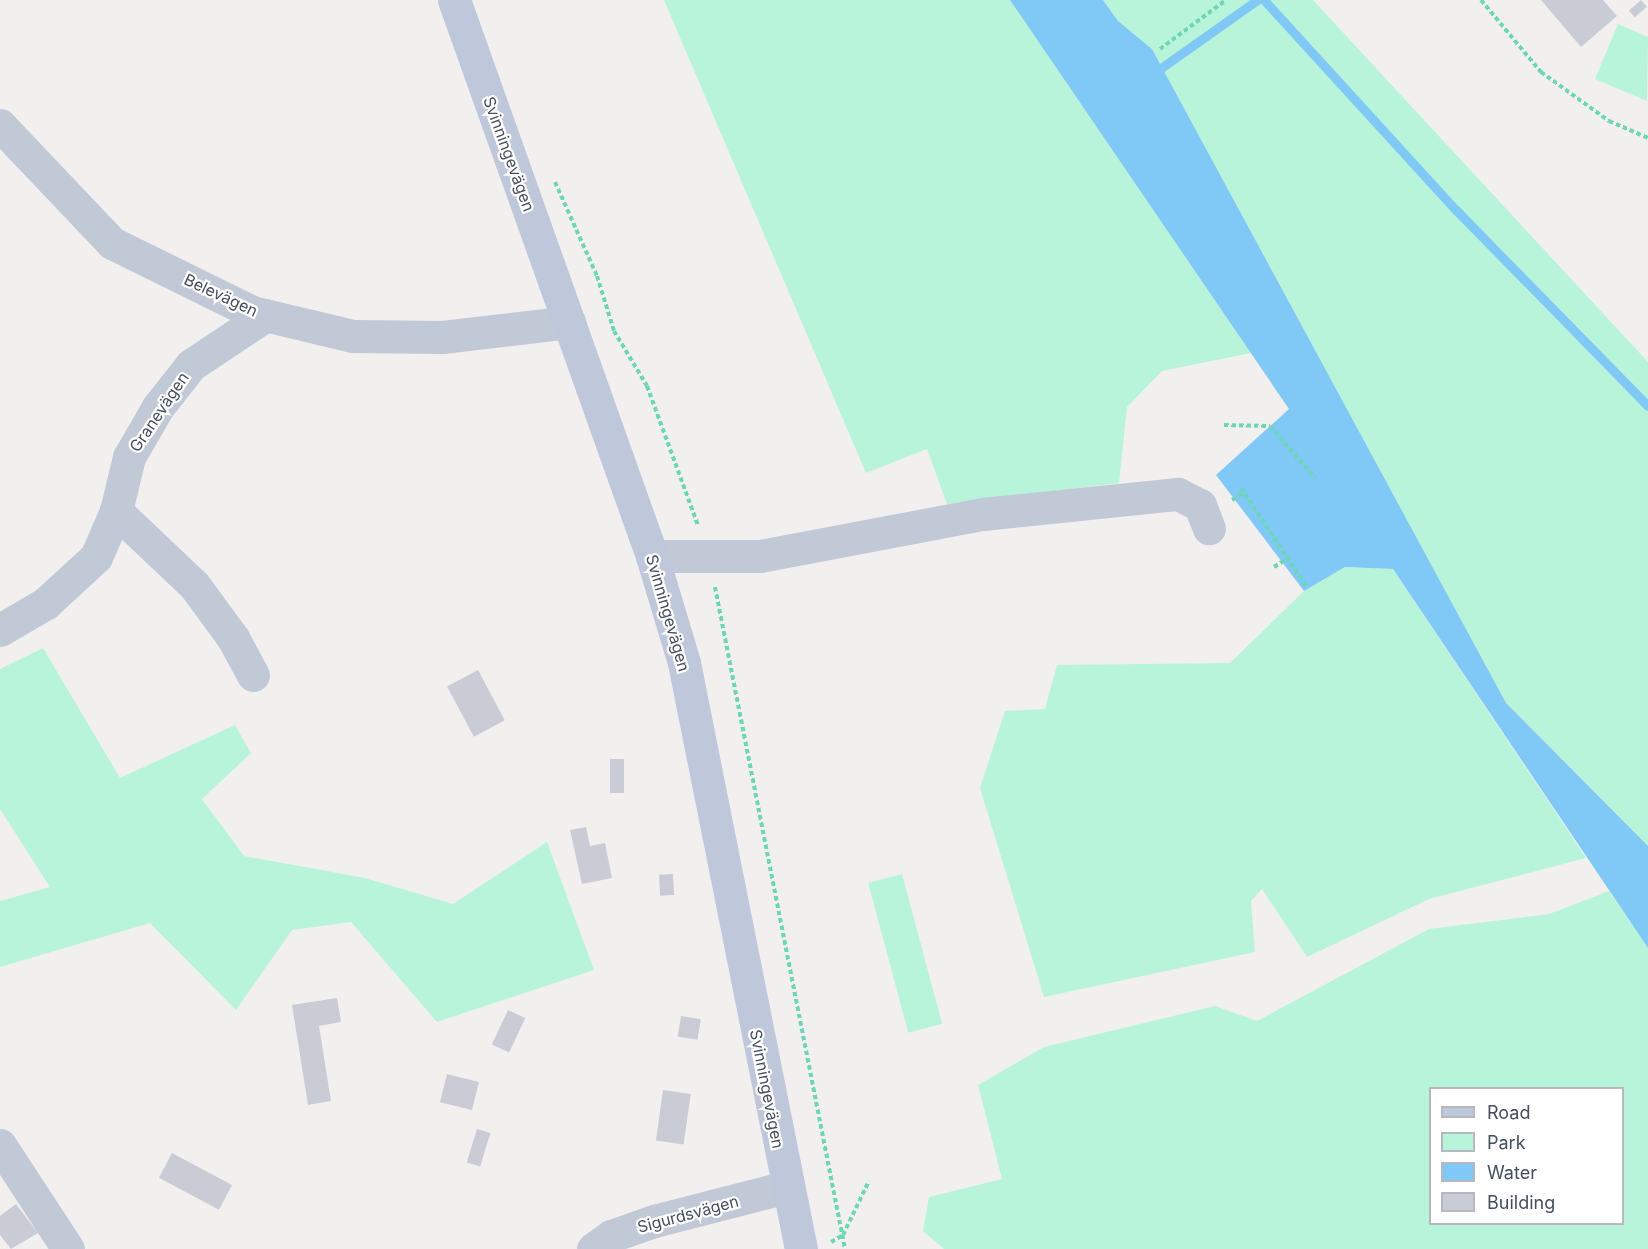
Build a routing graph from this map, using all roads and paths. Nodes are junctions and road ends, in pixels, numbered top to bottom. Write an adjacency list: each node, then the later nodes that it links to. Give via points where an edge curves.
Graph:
1 (454, 0): 8 (main road, Svinningevägen)
2 (1226, 0): 4 (path)
3 (1481, 0): 6 (path, via 1541,72 1609,121)
4 (1160, 49)
5 (0, 126): 7 (street, Belevägen, via 112,243)
6 (1648, 138)
7 (266, 315): 8 (street, Belevägen, via 353,336 442,337); 11 (street, Granevägen, via 191,365 158,406 129,457)
8 (569, 322): 13 (main road, Svinningevägen)
9 (1224, 425): 10 (path, via 1270,426)
10 (1315, 478)
11 (116, 511): 17 (street, Granevägen, via 96,557 46,603); 18 (street, via 194,585 233,638)
12 (1218, 515): 13 (street, via 1178,494 983,514 760,556); 14 (path, via 1243,490)
13 (652, 556): 21 (main road, Svinningevägen, via 684,663)
14 (1288, 558): 15 (path); 16 (path)
15 (1274, 567)
16 (1306, 586)
17 (0, 630)
18 (253, 675)
19 (0, 1145): 23 (street)
20 (869, 1180): 22 (path, via 843,1235)
21 (786, 1187): 22 (main road, Svinningevägen); 24 (street, Sigurdsvägen, via 654,1221 610,1236)
22 (814, 1247)
23 (68, 1249)
24 (593, 1249)

